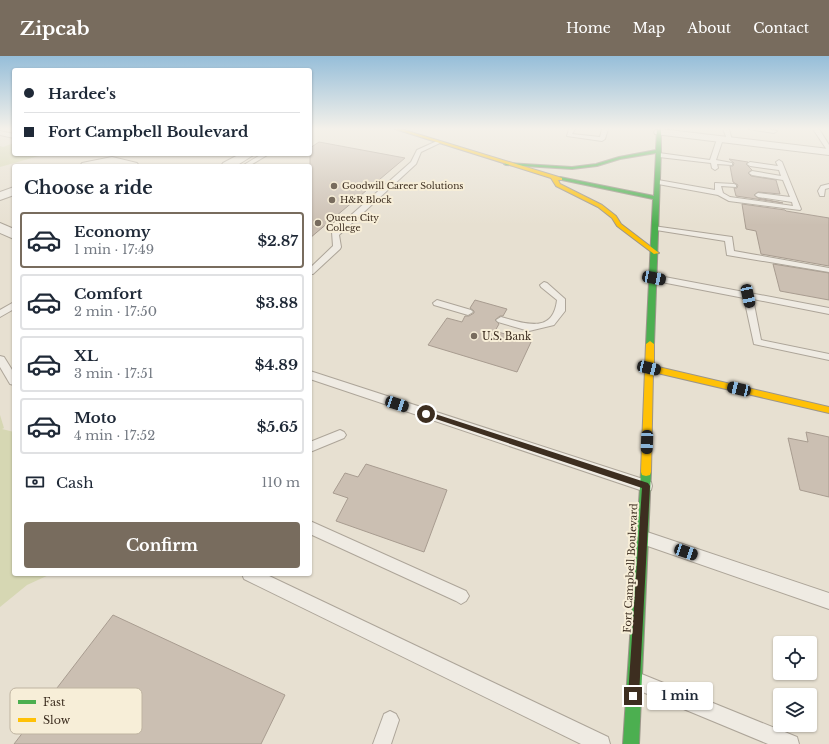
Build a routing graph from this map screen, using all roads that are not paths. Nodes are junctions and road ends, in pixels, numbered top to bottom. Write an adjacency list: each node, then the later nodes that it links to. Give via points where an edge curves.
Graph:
1 (111, 161): 8 (street)
2 (112, 161): 9 (street)
3 (414, 161): 26 (lane, via 335,234 337,247)
4 (497, 161): 10 (main road)
5 (609, 161): 10 (main road, via 572,168)
6 (659, 161): 14 (main road, Fort Campbell Boulevard)
7 (718, 161): 11 (lane)
8 (96, 164)
9 (124, 164)
10 (506, 164): 13 (main road)
11 (730, 165)
12 (782, 170): 12 (lane, via 751,168); 21 (lane)
13 (554, 178): 20 (main road); 25 (main road, via 558,185 600,206)
14 (658, 182): 17 (lane); 20 (main road, Fort Campbell Boulevard)
15 (829, 186): 18 (lane, via 823,187)
16 (12, 192): 19 (street)
17 (719, 192): 17 (lane, via 717,184 735,191); 21 (lane, via 729,199 798,210)
18 (822, 195)
19 (0, 196)
20 (657, 198): 23 (main road, Fort Campbell Boulevard)
21 (794, 200): 21 (lane, via 758,195)
22 (0, 227): 24 (street)
23 (656, 228): 25 (main road, Fort Campbell Boulevard); 27 (lane, via 729,240 730,253)
24 (12, 234)
25 (656, 253): 28 (main road, Fort Campbell Boulevard)
26 (312, 270)
27 (829, 270)
28 (654, 278): 30 (lane); 39 (main road, Fort Campbell Boulevard)
29 (544, 285): 36 (lane, via 561,299 560,311 551,323 529,328)
30 (748, 296): 33 (lane); 37 (lane, via 758,342)
31 (437, 303): 34 (lane)
32 (12, 306): 35 (lane)
33 (829, 311)
34 (468, 312)
35 (0, 314)
36 (501, 320)
37 (829, 357)
38 (0, 359): 41 (lane)
39 (649, 368): 42 (main road); 45 (main road, Fort Campbell Boulevard)
40 (312, 376): 45 (lane)
41 (12, 378)
42 (829, 410)
43 (340, 435): 44 (lane)
44 (312, 446)
45 (646, 486): 47 (main road, Fort Campbell Boulevard)
46 (312, 528): 49 (lane)
47 (643, 538): 50 (lane); 51 (main road, Fort Campbell Boulevard)
48 (253, 576): 54 (lane)
49 (461, 596)
50 (829, 601)
51 (634, 680): 55 (main road, Fort Campbell Boulevard); 56 (lane)
52 (390, 720): 53 (lane)
53 (382, 744)
54 (601, 744)
55 (630, 744)
56 (790, 744)

